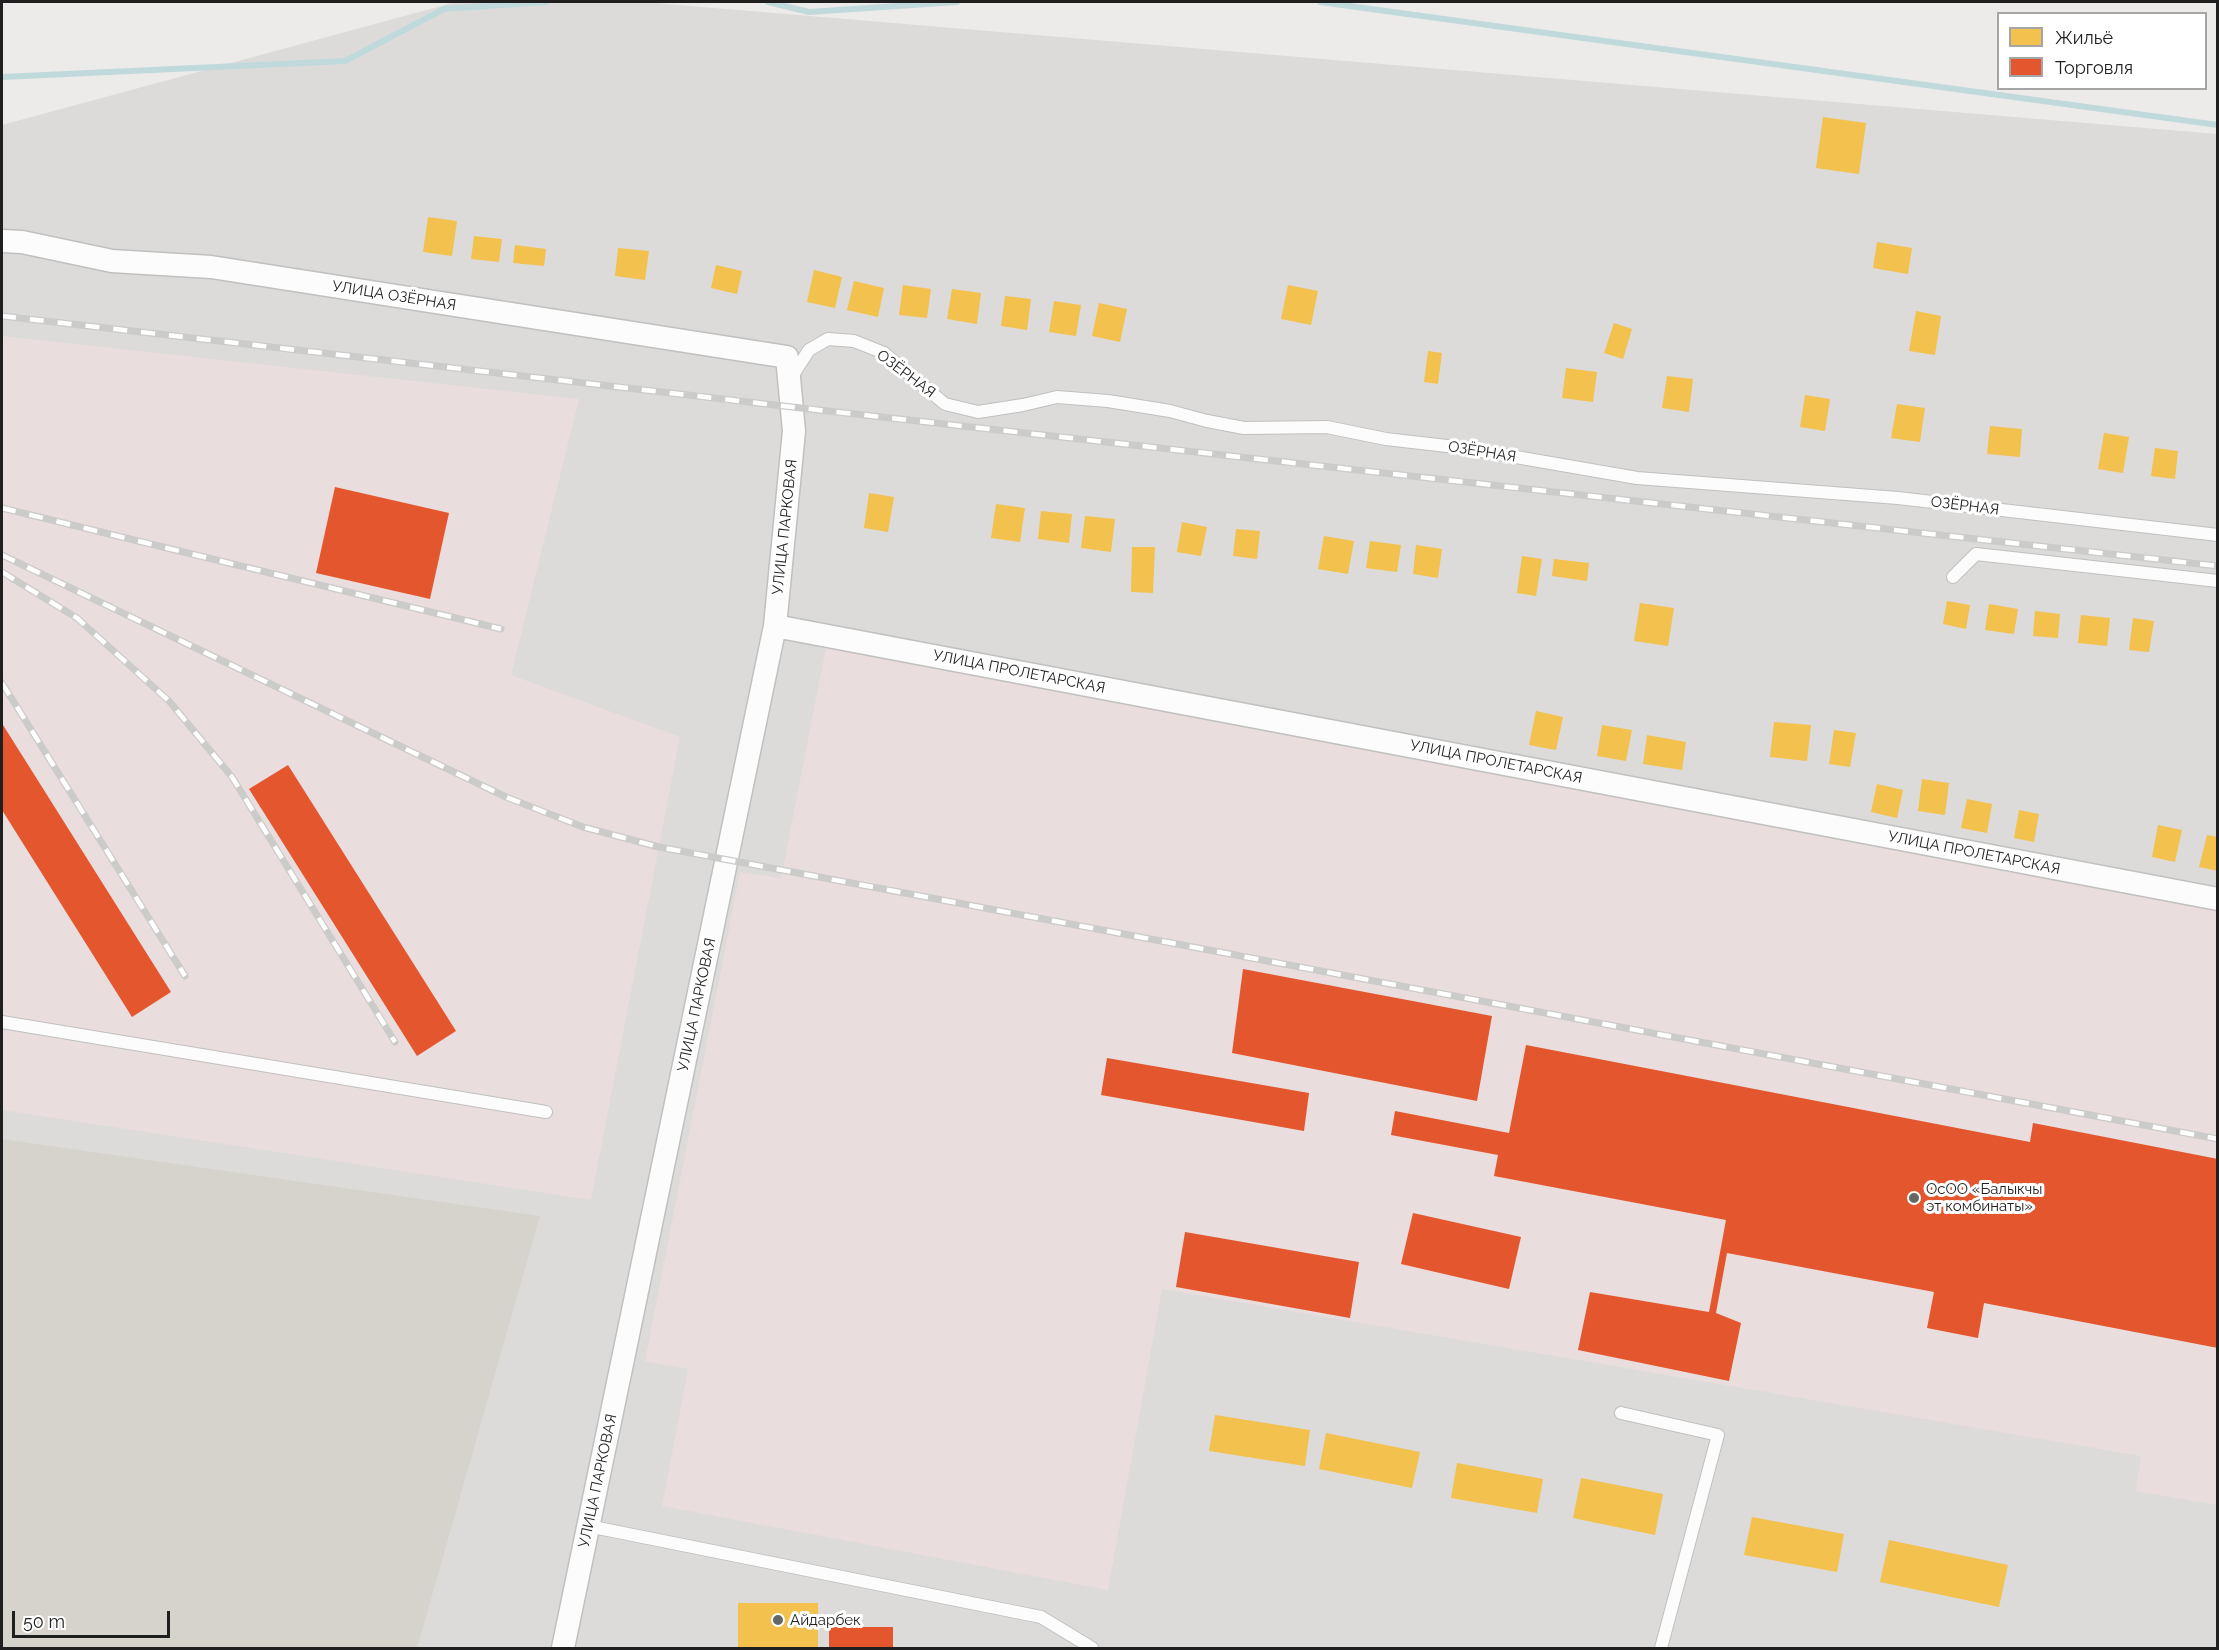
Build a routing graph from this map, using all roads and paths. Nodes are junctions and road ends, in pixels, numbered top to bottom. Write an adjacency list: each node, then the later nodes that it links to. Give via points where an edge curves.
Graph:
1 (2, 241): 2 (street, УЛИЦА ОЗЁРНАЯ, via 112,261 211,267)
2 (787, 357): 3 (street, УЛИЦА ПАРКОВАЯ)
3 (789, 381): 4 (lane, ОЗЁРНАЯ, via 809,350 828,339 854,340 884,353 945,404 978,412 1057,397 1108,401 1244,428 1327,427 1637,478 1898,498); 7 (street, УЛИЦА ПАРКОВАЯ, via 795,431)
4 (2217, 535)
5 (1953, 577): 6 (lane, via 1976,554)
6 (2217, 581)
7 (775, 626): 8 (street, УЛИЦА ПРОЛЕТАРСКАЯ); 12 (street, УЛИЦА ПАРКОВАЯ)
8 (2217, 899)
9 (2, 1022): 10 (lane)
10 (546, 1112)
11 (1621, 1413): 15 (lane, via 1718,1435)
12 (588, 1526): 13 (street, УЛИЦА ПАРКОВАЯ); 14 (lane, via 1041,1617)
13 (563, 1648)
14 (1092, 1648)
15 (1661, 1648)

